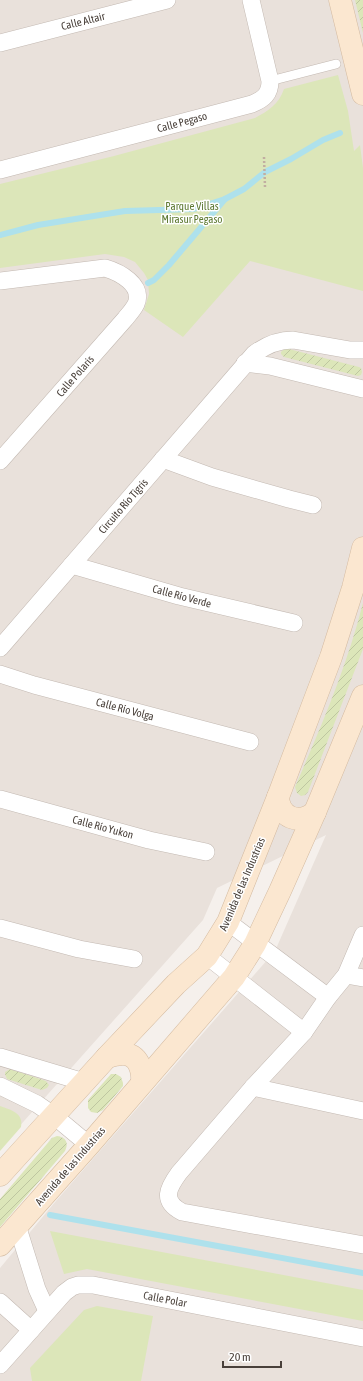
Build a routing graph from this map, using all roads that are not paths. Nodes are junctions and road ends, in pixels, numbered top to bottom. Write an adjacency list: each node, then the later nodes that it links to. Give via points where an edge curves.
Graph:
1 (167, 0): 4 (street, Calle Altair)
2 (251, 0): 6 (street)
3 (340, 0): 7 (street)
4 (0, 43)
5 (336, 64): 6 (lane)
6 (270, 81): 8 (street, Calle Pegaso, via 270,89 266,96 252,104)
7 (363, 94)
8 (0, 170)
9 (0, 281): 14 (street, Calle Polaris, via 105,268 125,277 135,286 137,295 137,302 132,310)
10 (363, 350): 11 (street, Circuito Río Tigris, via 285,340 262,347)
11 (245, 363): 12 (street, via 270,366); 13 (street, Circuito Río Tigris)
12 (363, 389)
13 (163, 459): 15 (street, via 212,478); 17 (street, Circuito Río Tigris)
14 (0, 461)
15 (313, 505)
16 (363, 548): 23 (street, Avenida de las Industrias, via 331,657)
17 (72, 565): 18 (street, Calle Río Verde, via 179,596); 19 (street, Circuito Río Tigris)
18 (294, 622)
19 (0, 648)
20 (0, 674): 22 (street, Calle Río Volga)
21 (363, 696): 25 (street, Avenida de las Industrias)
22 (250, 742)
23 (278, 797): 25 (street, via 282,811 292,818 301,820); 27 (street, Avenida de las Industrias)
24 (0, 799): 26 (street, Calle Río Yukon, via 149,840)
25 (315, 812): 30 (street, Avenida de las Industrias)
26 (206, 852)
27 (228, 922): 30 (street); 31 (street, Avenida de las Industrias)
28 (0, 928): 32 (street, via 79,949)
29 (363, 934): 33 (street)
30 (255, 944): 34 (street, Avenida de las Industrias); 36 (street)
31 (207, 956): 34 (street); 38 (street, Avenida de las Industrias, via 176,984)
32 (134, 959)
33 (346, 975): 35 (street); 36 (street)
34 (234, 977): 37 (street); 41 (street, Avenida de las Industrias)
35 (363, 978)
36 (328, 997): 37 (street)
37 (304, 1032): 43 (street)
38 (107, 1057): 40 (street, Avenida de las Industrias); 41 (street, via 125,1054 130,1056 141,1066)
39 (0, 1058): 40 (street)
40 (84, 1082): 45 (street, Avenida de las Industrias)
41 (142, 1083): 46 (street, Avenida de las Industrias)
42 (0, 1086): 45 (street)
43 (253, 1087): 44 (street); 50 (street, via 171,1184 168,1192 172,1204 182,1212)
44 (363, 1111)
45 (53, 1115): 46 (street); 47 (street, Avenida de las Industrias)
46 (88, 1145): 48 (street, Avenida de las Industrias)
47 (0, 1175)
48 (17, 1225): 49 (street, Avenida de las Industrias); 52 (street, via 37,1289)
49 (0, 1244)
50 (363, 1245)
51 (0, 1302): 53 (street)
52 (47, 1311): 53 (street, Calle Polar); 54 (street, Calle Polar, via 72,1287 84,1284)
53 (31, 1330): 55 (street, Calle Polar)
54 (363, 1338)
55 (0, 1365)

